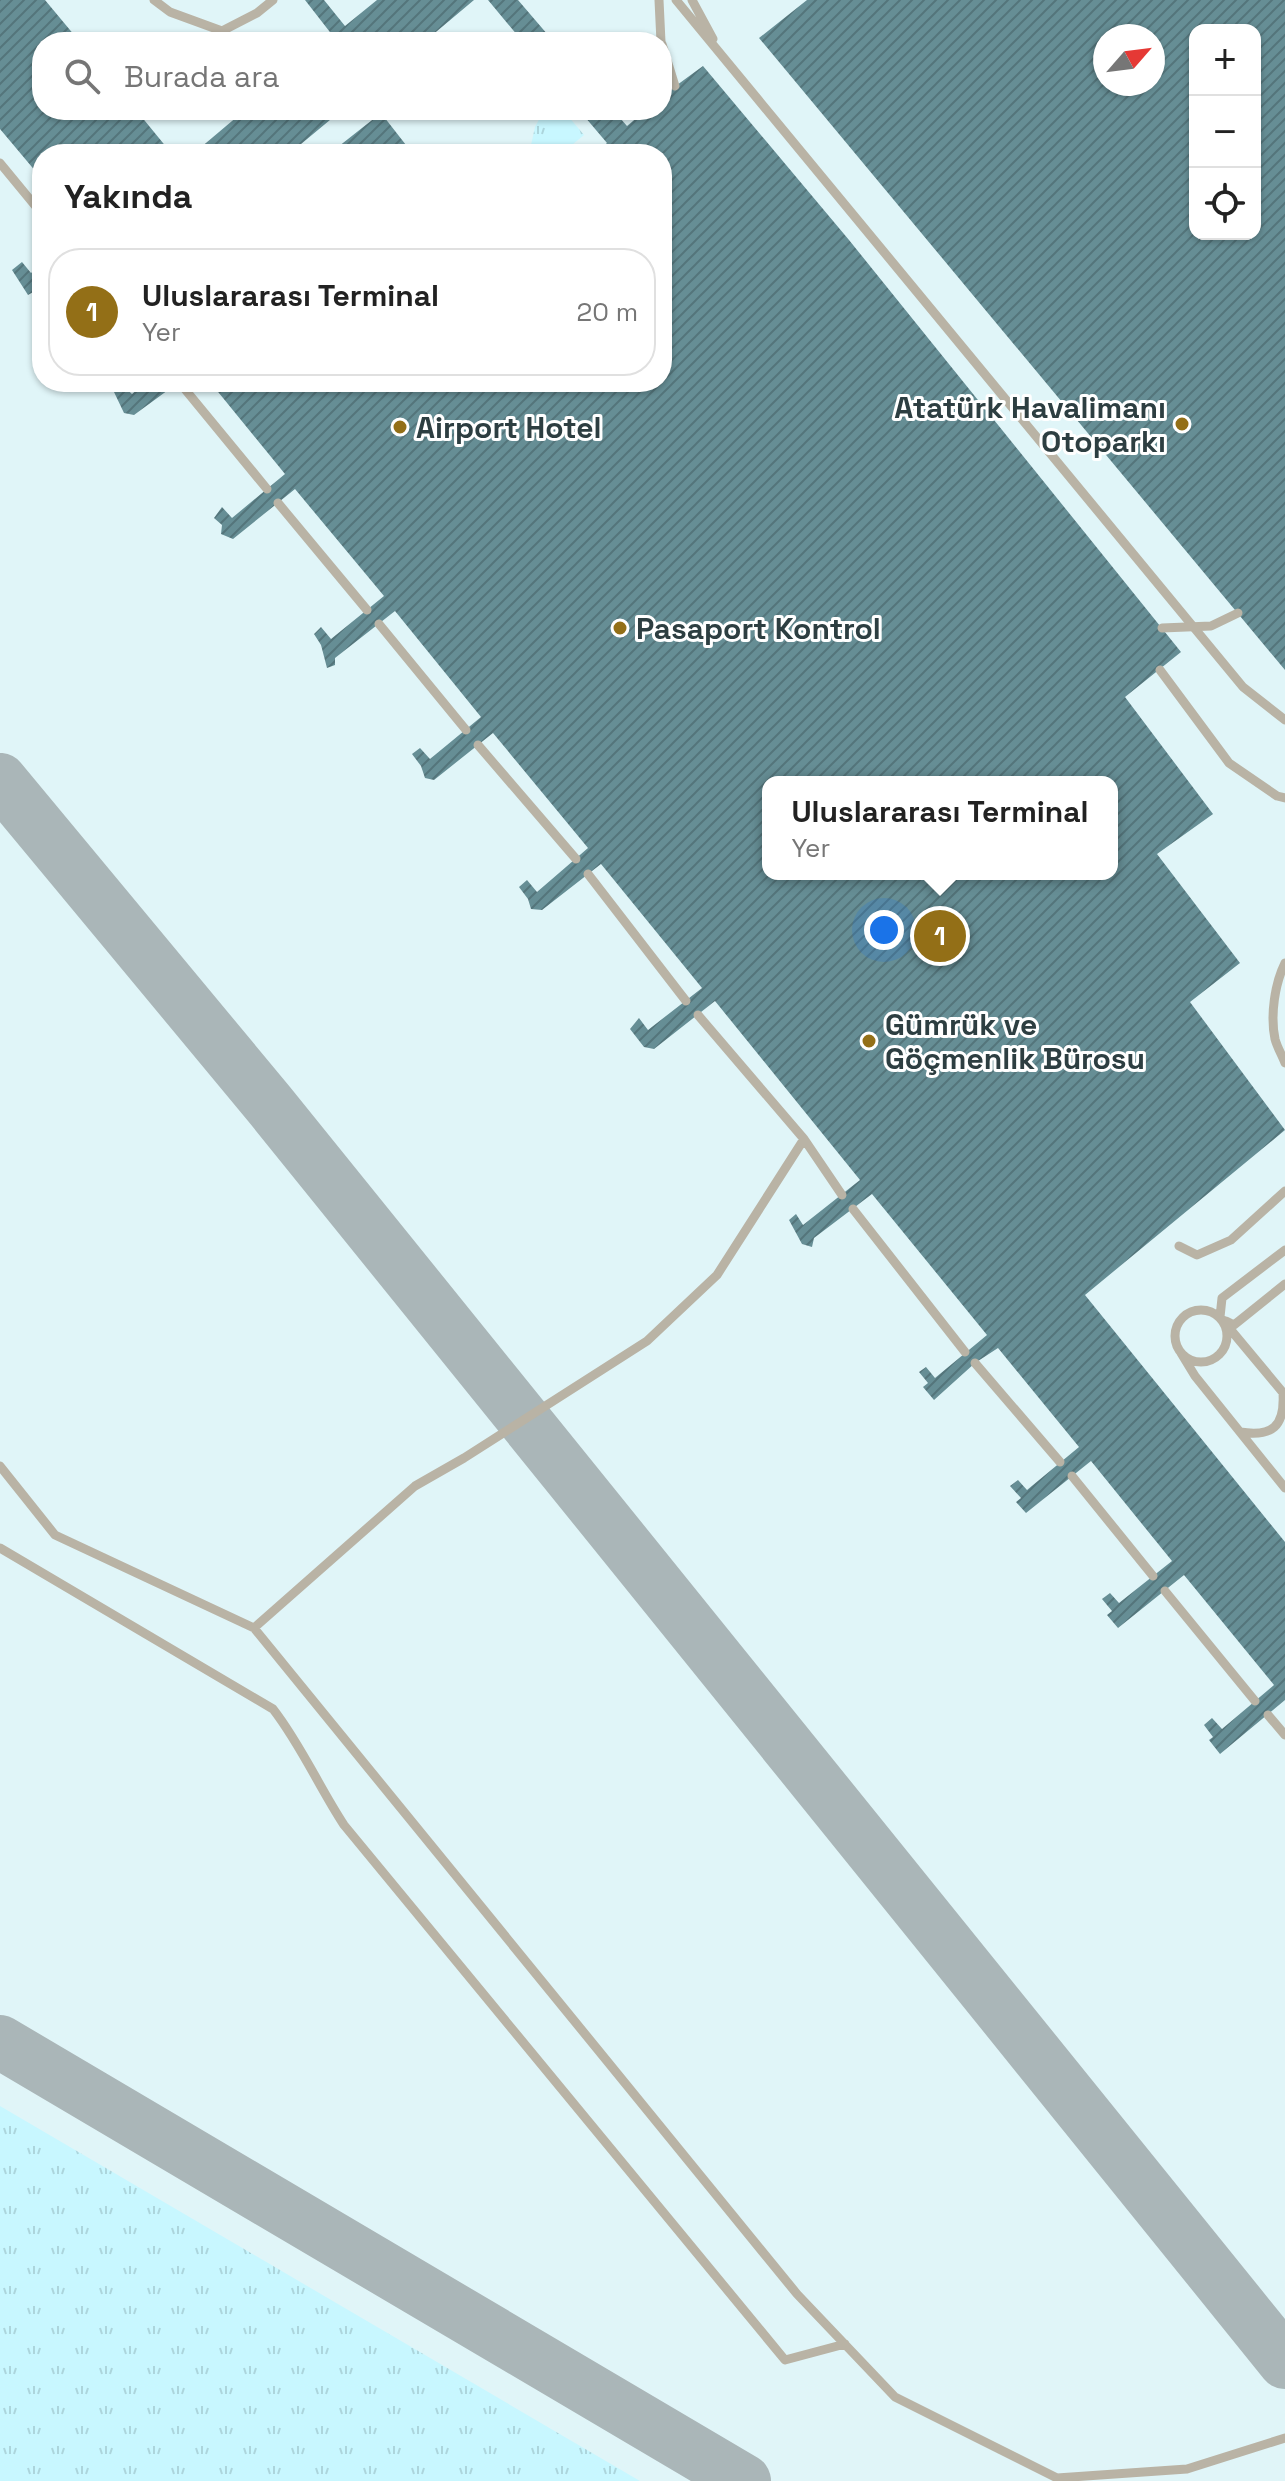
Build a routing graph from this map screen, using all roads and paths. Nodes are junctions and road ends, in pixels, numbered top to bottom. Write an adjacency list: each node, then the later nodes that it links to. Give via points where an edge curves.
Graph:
1 (154, 0): 2 (lane, via 170,12 222,31)
2 (273, 0)
3 (659, 0): 6 (lane)
4 (676, 0): 7 (lane)
5 (692, 0): 7 (lane)
6 (661, 32)
7 (724, 60): 20 (lane, via 1243,687)
8 (672, 76): 9 (lane)
9 (675, 86)
10 (0, 163): 11 (lane)
11 (32, 202)
12 (187, 392): 13 (lane)
13 (267, 489)
14 (278, 503): 15 (lane)
15 (367, 610)
16 (1238, 613): 18 (lane, bridge, via 1211,626)
17 (379, 624): 21 (lane)
18 (1162, 628)
19 (1160, 670): 23 (lane, via 1229,763)
20 (1285, 720)
21 (466, 730)
22 (478, 745): 24 (lane)
23 (1285, 798)
24 (576, 859)
25 (588, 874): 27 (lane)
26 (1285, 963): 29 (lane, via 1274,1011 1275,1039)
27 (686, 1001)
28 (698, 1015): 30 (lane)
29 (1285, 1063)
30 (804, 1139): 32 (lane); 50 (lane, via 717,1275 647,1341 415,1486)
31 (1285, 1191): 34 (lane, via 1231,1240 1197,1255)
32 (842, 1195)
33 (853, 1209): 38 (lane)
34 (1179, 1246)
35 (1285, 1250): 37 (lane, via 1222,1298)
36 (1285, 1284): 37 (lane, via 1234,1325)
37 (1220, 1317): 39 (lane, via 1195,1310 1180,1319 1175,1337); 39 (lane, via 1227,1341 1219,1355 1196,1362); 41 (lane)
38 (965, 1352)
39 (1181, 1353): 42 (lane)
40 (975, 1363): 43 (lane)
41 (1284, 1394): 42 (lane, via 1284,1413 1275,1428)
42 (1240, 1432): 46 (lane)
43 (1060, 1462)
44 (0, 1466): 50 (lane, via 55,1535)
45 (1072, 1476): 48 (lane)
46 (1285, 1488)
47 (0, 1548): 54 (lane, via 273,1709 344,1825 785,2360)
48 (1153, 1576)
49 (1165, 1591): 51 (lane)
50 (254, 1628): 54 (lane, via 797,2294)
51 (1255, 1701)
52 (1268, 1715): 53 (lane)
53 (1285, 1735)
54 (845, 2344): 55 (lane, via 895,2397 1057,2478 1187,2469)
55 (1285, 2438)

